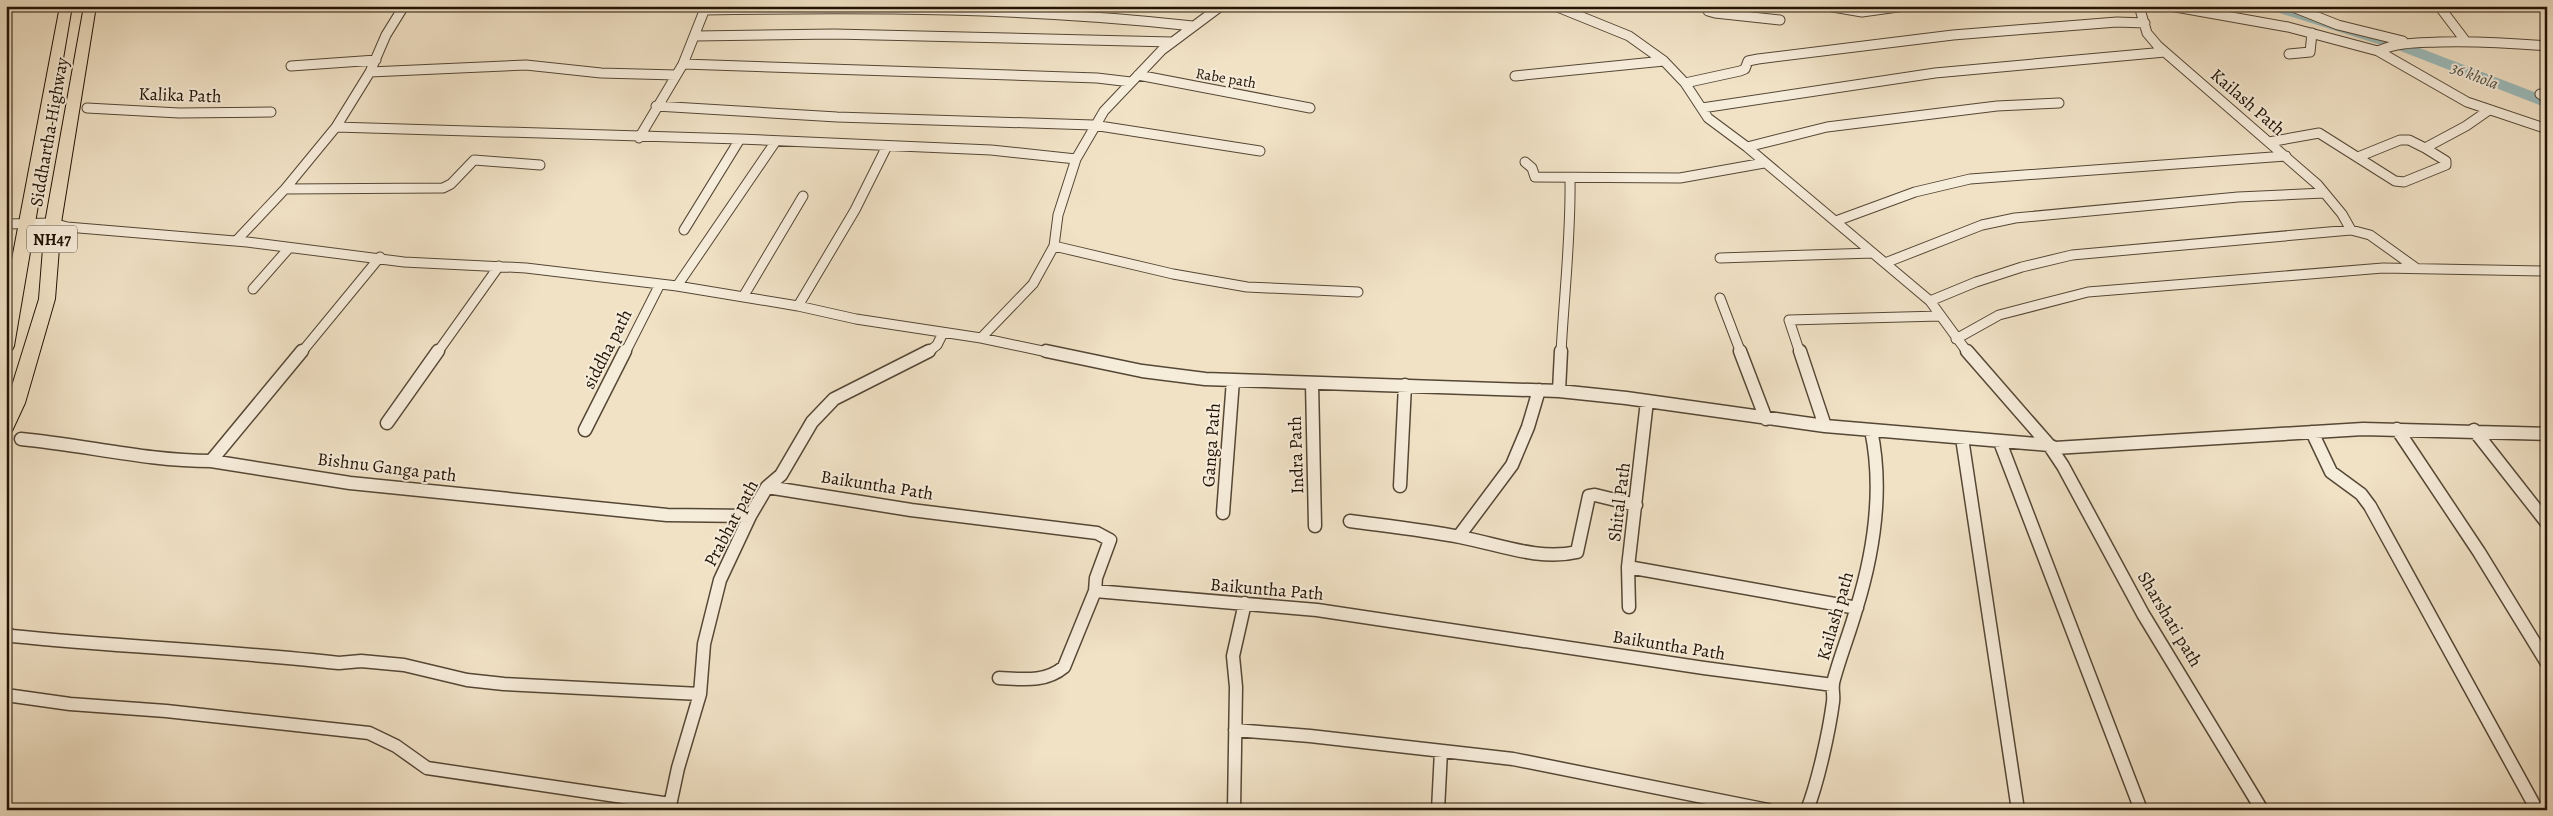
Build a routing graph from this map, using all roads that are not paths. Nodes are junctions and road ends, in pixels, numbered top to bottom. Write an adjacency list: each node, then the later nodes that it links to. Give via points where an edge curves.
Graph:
1 (66, 6): 68 (highway, Siddhartha Highway / NH47)
2 (90, 6): 69 (highway, Siddhartha Highway / NH47)
3 (404, 6): 29 (street, via 386,35)
4 (1221, 6): 18 (street)
5 (1555, 6): 14 (street, Sharshati path)
6 (1706, 6): 15 (street, via 1708,11 1715,13)
7 (1827, 6): 8 (street, via 1862,12)
8 (1905, 6)
9 (2139, 6): 17 (street)
10 (2170, 6): 20 (street)
11 (2290, 6): 23 (street, via 2338,25)
12 (2439, 6): 22 (street)
13 (705, 8): 18 (street, via 981,10); 21 (street)
14 (1577, 9): 30 (street, Sharshati path, via 1629,36)
15 (1780, 20)
16 (2105, 23): 17 (street); 19 (street); 37 (street, via 1953,35 1758,59 1748,61 1745,69 1740,71)
17 (2145, 23): 19 (street)
18 (1193, 26): 24 (street)
19 (2147, 33): 27 (street, Kailash Path)
20 (2312, 33): 26 (street); 28 (street, via 2310,52)
21 (696, 36): 24 (street, via 834,34); 31 (street)
22 (2464, 39): 23 (street); 25 (street)
23 (2404, 41): 26 (street)
24 (1172, 42): 36 (street)
25 (2547, 46)
26 (2378, 51): 43 (street, via 2451,94)
27 (2165, 52): 42 (street, via 1935,73); 51 (street, Kailash Path)
28 (2289, 54)
29 (376, 60): 32 (street); 33 (street)
30 (1664, 61): 35 (street); 37 (street, Sharshati path)
31 (683, 64): 34 (street); 36 (street, Rabe path)
32 (291, 66)
33 (370, 72): 34 (street, via 526,65); 46 (street)
34 (676, 75): 39 (street)
35 (1515, 76)
36 (1134, 79): 41 (street, Rabe path); 45 (street)
37 (1684, 83): 42 (street, Sharshati path)
38 (2059, 103): 53 (street, via 1997,106 1827,128)
39 (656, 106): 45 (street, via 836,117); 48 (street)
40 (87, 108): 44 (street, Kalika Path, via 179,113)
41 (1310, 108)
42 (1702, 108): 53 (street, Sharshati path, via 1708,118)
43 (2488, 110): 47 (street); 54 (street)
44 (271, 112)
45 (1094, 125): 55 (street); 58 (street)
46 (336, 127): 48 (street); 63 (street)
47 (2547, 129)
48 (639, 138): 49 (street)
49 (740, 139): 50 (street); 70 (street)
50 (776, 141): 52 (street); 83 (street)
51 (2269, 142): 56 (street, Kailash Path); 57 (street, via 2319,133)
52 (888, 146): 58 (street, via 991,150); 89 (street, via 855,210)
53 (1747, 147): 60 (street, Sharshati path)
54 (2425, 148): 57 (street, via 2409,140 2400,140); 57 (street, via 2446,161 2446,165 2404,182 2395,181)
55 (1260, 151)
56 (2286, 156): 64 (street, Kailash Path); 66 (street, via 1970,179 1915,192)
57 (2358, 157)
58 (1076, 160): 73 (street, via 1058,215)
59 (1524, 162): 62 (street, via 1532,168 1535,177)
60 (1764, 163): 62 (street, via 1680,178); 66 (street, Sharshati path)
61 (540, 165): 63 (street, via 474,160 443,188)
62 (1570, 179): 99 (street)
63 (285, 189): 72 (street)
64 (2324, 193): 71 (street, Kailash Path); 78 (street, via 2238,197 2016,218 1982,225)
65 (804, 196): 86 (street)
66 (1836, 221): 75 (street, Sharshati path)
67 (6, 224): 68 (street)
68 (27, 224): 69 (street); 94 (highway, Siddhartha Highway / NH47)
69 (60, 225): 72 (street, via 190,240); 103 (highway, Siddhartha Highway / NH47, via 47,299)
70 (684, 230)
71 (2351, 230): 80 (street, via 2370,235); 88 (street, via 2072,255 1976,282)
72 (236, 241): 74 (street)
73 (1054, 246): 85 (street, via 1173,274 1247,287); 92 (street, via 1033,284)
74 (289, 248): 76 (street); 84 (street)
75 (1873, 253): 77 (street); 78 (street, Sharshati path)
76 (380, 257): 79 (street, via 442,265); 115 (street)
77 (1720, 258)
78 (1885, 263): 88 (street, Sharshati path)
79 (498, 266): 82 (street); 102 (street)
80 (2416, 268): 81 (street); 93 (street, via 2236,278 2088,292 2000,314)
81 (2547, 271)
82 (660, 284): 83 (street); 106 (street, siddha path)
83 (677, 286): 86 (street)
84 (253, 289)
85 (1358, 292)
86 (743, 297): 89 (street)
87 (1720, 298): 101 (street)
88 (1930, 301): 90 (street, Sharshati path)
89 (798, 306): 91 (street)
90 (1940, 316): 93 (street, Sharshati path); 104 (street, via 1788,320)
91 (943, 333): 92 (street); 117 (street, Prabhat path, via 937,346 921,357 834,399 812,422 781,475)
92 (980, 338): 95 (street, via 1142,371)
93 (1956, 339): 114 (street, Sharshati path)
94 (6, 346)
95 (1233, 380): 96 (street); 119 (street, Ganga Path)
96 (1312, 383): 97 (street); 123 (street, Indra Path)
97 (1405, 385): 98 (street); 116 (street)
98 (1538, 390): 99 (street); 124 (street, via 1528,427 1512,465)
99 (1559, 391): 100 (street)
100 (1647, 402): 101 (street); 118 (street, Shital Path)
101 (1766, 419): 104 (street)
102 (387, 423)
103 (6, 426)
104 (1825, 426): 107 (street)
105 (2396, 429): 108 (street); 109 (street); 131 (street, via 2479,552)
106 (585, 430)
107 (1871, 430): 111 (street); 129 (street, Kailash path, via 1878,490 1874,538)
108 (2474, 430): 110 (street); 122 (street)
109 (2312, 432): 114 (street, via 2055,448); 146 (street, via 2331,472 2361,494 2370,506)
110 (2546, 435)
111 (1962, 438): 113 (street); 143 (street)
112 (20, 439): 115 (street, Bishnu Ganga path, via 73,444 112,453)
113 (2000, 442): 114 (street); 144 (street)
114 (2049, 445): 145 (street, Sharshati path, via 2079,493 2143,614)
115 (212, 461): 120 (street, Bishnu Ganga path, via 350,483 667,515)
116 (1400, 486)
117 (767, 487): 120 (street, Prabhat path); 126 (street, Baikuntha Path, via 911,510 1097,533 1110,540)
118 (1636, 505): 124 (street, via 1589,496 1577,552 1571,554 1538,552); 125 (street, Shital Path)
119 (1223, 513)
120 (750, 516): 134 (street, Prabhat path, via 720,580 704,644)
121 (1350, 521): 124 (street)
122 (2547, 524)
123 (1315, 526)
124 (1459, 536)
125 (1628, 567): 128 (street, Shital Path); 129 (street)
126 (1095, 591): 127 (street, Baikuntha Path); 132 (street, via 1064,667 1058,674 1048,678)
127 (1245, 603): 133 (street, Baikuntha Path, via 1318,610 1728,673); 136 (street, via 1233,656)
128 (1629, 607)
129 (1857, 608): 133 (street, Kailash path)
130 (6, 633): 134 (street, via 99,645 404,665 467,680 504,684)
131 (2547, 662)
132 (999, 678)
133 (1833, 685): 142 (street, Kailash path, via 1833,702)
134 (700, 694): 138 (street, Prabhat path)
135 (6, 695): 138 (street, via 369,734 386,740 427,768)
136 (1235, 730): 137 (street); 139 (street)
137 (1441, 751): 140 (street); 141 (street, via 1513,759)
138 (670, 807)
139 (1234, 810)
140 (1438, 810)
141 (1768, 810)
142 (1807, 810)
143 (2018, 810)
144 (2141, 810)
145 (2262, 810)
146 (2537, 810)

